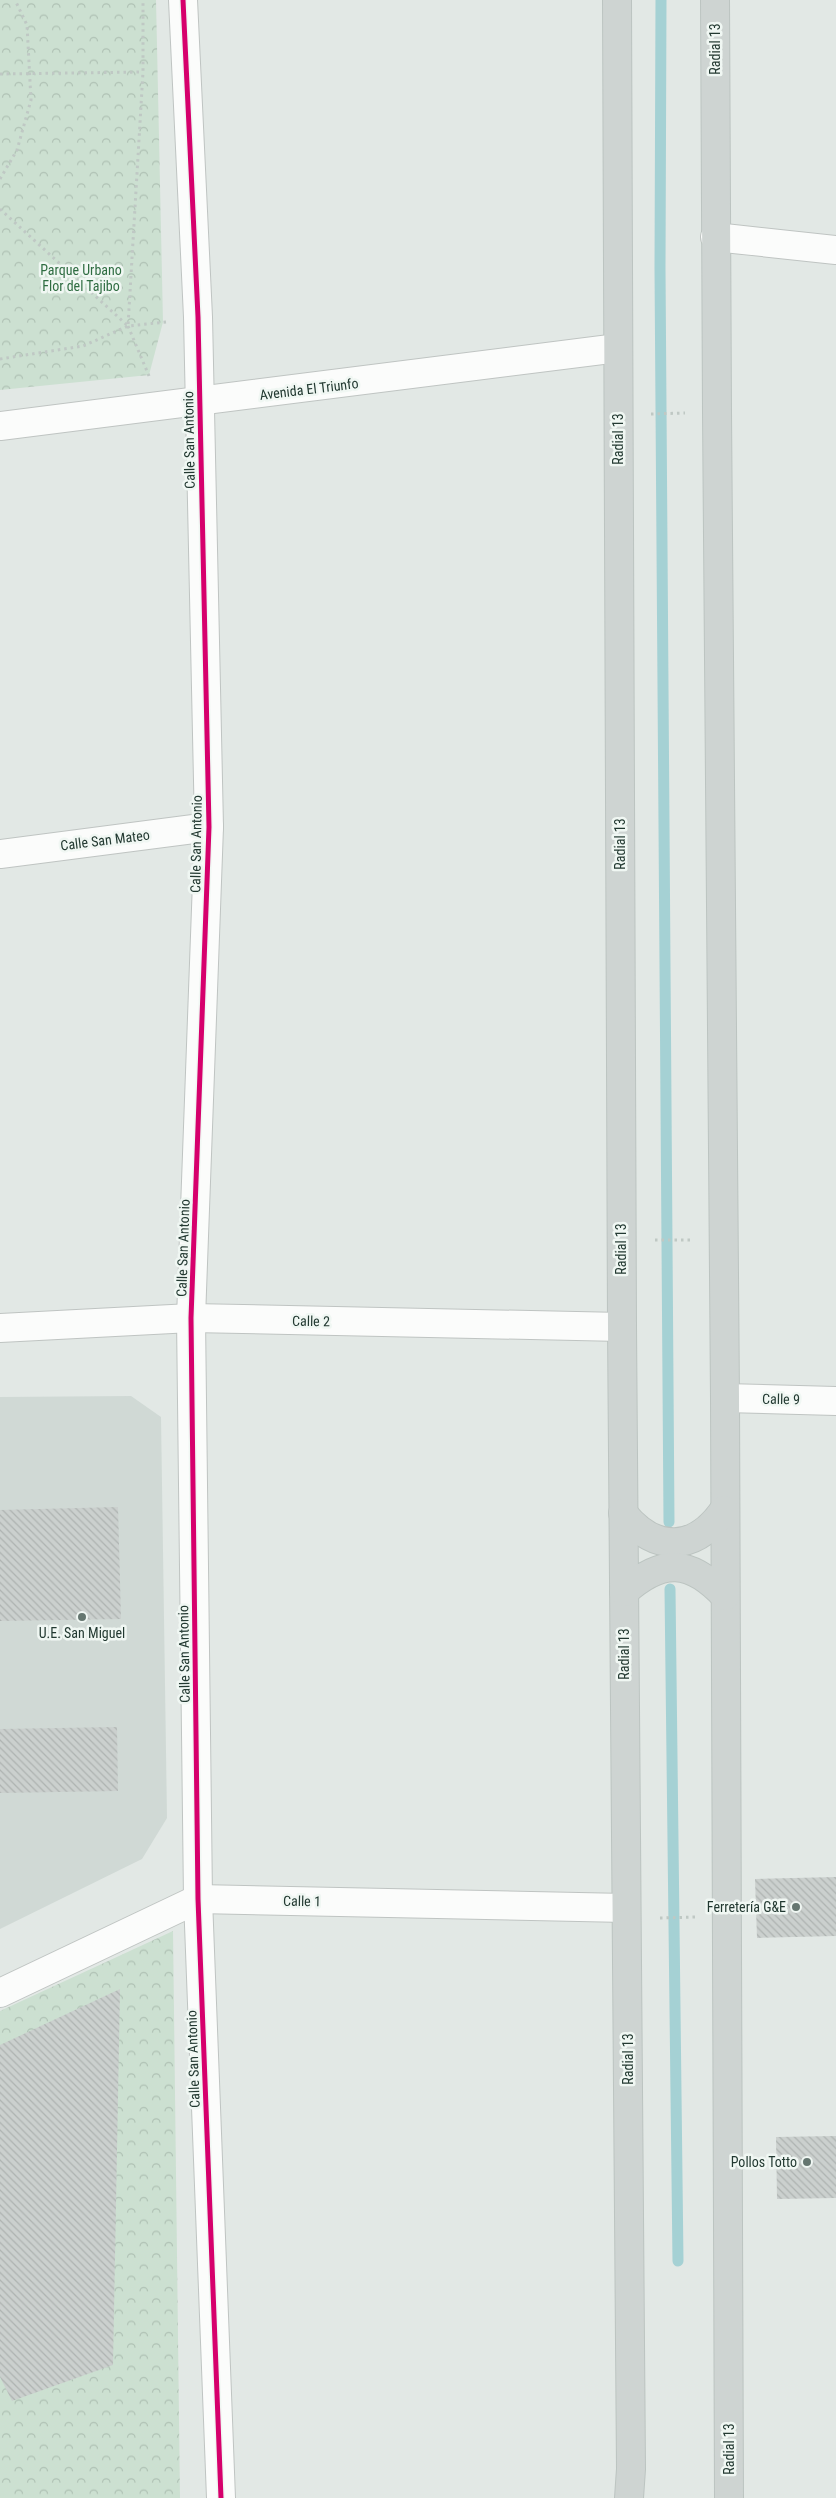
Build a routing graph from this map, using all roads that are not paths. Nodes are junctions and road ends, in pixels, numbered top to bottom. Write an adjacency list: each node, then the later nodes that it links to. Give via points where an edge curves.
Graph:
1 (183, 0): 7 (street, Calle San Antonio)
2 (617, 0): 6 (main road, Radial 13)
3 (715, 0): 4 (main road, Radial 13)
4 (715, 236): 5 (street); 14 (main road, Radial 13)
5 (836, 250)
6 (618, 348): 7 (street, Avenida El Triunfo); 12 (main road, Radial 13)
7 (199, 403): 8 (street, Avenida El Triunfo); 9 (street, Calle San Antonio)
8 (0, 426)
9 (210, 827): 10 (street, Calle San Mateo); 11 (street, Calle San Antonio)
10 (0, 854)
11 (191, 1318): 12 (street, Calle 2); 13 (street, Calle 2); 20 (street, Calle San Antonio)
12 (622, 1327): 17 (main road, Radial 13)
13 (0, 1328)
14 (725, 1398): 15 (street, Calle 9); 16 (main road, Radial 13)
15 (836, 1401)
16 (724, 1510): 17 (main road, via 713,1527 695,1538 675,1542 655,1539 636,1529); 19 (main road, Radial 13)
17 (623, 1513): 18 (main road, Radial 13)
18 (624, 1592): 19 (main road, via 641,1577 664,1568 687,1569 709,1579); 21 (main road, Radial 13)
19 (725, 1596): 25 (main road, Radial 13)
20 (198, 1899): 21 (street, Calle 1); 22 (street, Calle 1); 23 (street, Calle San Antonio)
21 (626, 1908): 24 (main road, Radial 13)
22 (0, 1993)
23 (221, 2498)
24 (629, 2498)
25 (729, 2498)

